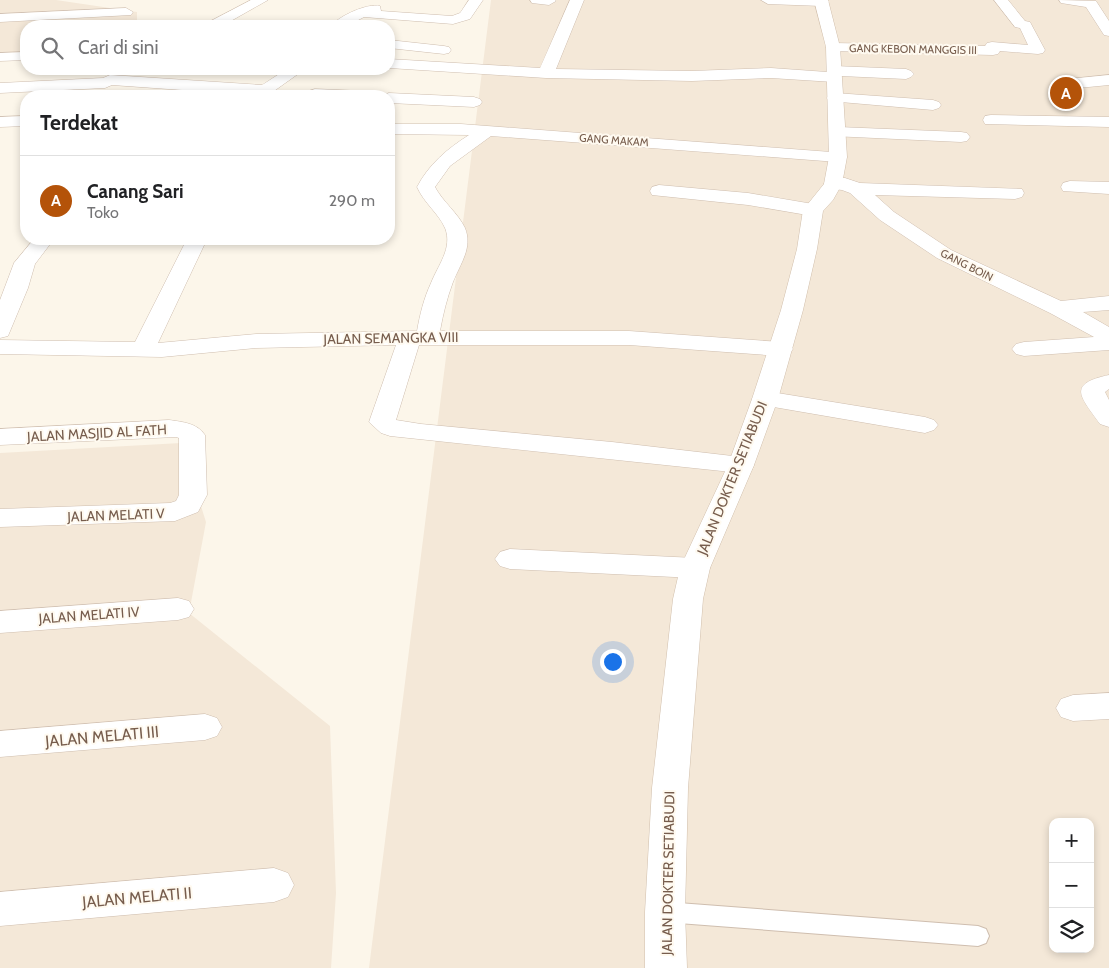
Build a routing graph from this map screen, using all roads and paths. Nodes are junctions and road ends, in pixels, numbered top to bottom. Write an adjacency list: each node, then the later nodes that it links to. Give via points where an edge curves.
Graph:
1 (260, 0): 13 (street)
2 (476, 0): 10 (street, via 465,16 453,20)
3 (537, 0): 8 (street)
4 (577, 0): 22 (street)
5 (768, 0): 9 (street)
6 (1000, 0): 23 (street, GANG KEBON MANGGIS III, via 1020,24 1026,25 1038,50 992,46 994,51)
7 (1066, 0): 16 (street, via 1091,4)
8 (549, 1)
9 (821, 1): 23 (street)
10 (376, 8): 14 (street); 15 (street)
11 (126, 12): 12 (street)
12 (0, 18)
13 (223, 20)
14 (347, 20)
15 (361, 20)
16 (1109, 32)
17 (395, 45): 18 (street)
18 (448, 50)
19 (20, 56): 20 (street)
20 (0, 58)
21 (395, 64): 22 (street)
22 (546, 73): 23 (street, via 692,76)
23 (834, 73): 24 (street); 40 (street); 49 (street)
24 (906, 74)
25 (116, 75): 29 (street)
26 (227, 75): 31 (street)
27 (287, 75): 36 (street)
28 (1109, 80): 30 (street)
29 (107, 81): 31 (street); 32 (street); 33 (street)
30 (1068, 84)
31 (209, 86): 34 (street); 35 (street)
32 (0, 88)
33 (97, 90)
34 (204, 90)
35 (238, 90)
36 (264, 90)
37 (395, 98): 38 (street)
38 (450, 101): 39 (street); 46 (street)
39 (474, 102)
40 (933, 105)
41 (991, 120): 44 (street)
42 (20, 121): 43 (street)
43 (0, 122)
44 (1109, 122)
45 (395, 129): 46 (street, GANG MAKAM)
46 (438, 129): 47 (street, GANG MAKAM)
47 (487, 131): 49 (street, GANG MAKAM); 62 (street, via 463,146 430,176 426,187 454,226 458,239 456,253)
48 (961, 138): 49 (street, GANG MAKAM)
49 (838, 144): 50 (street)
50 (845, 186): 54 (street); 55 (street, via 826,196); 59 (street, GANG BOIN, via 924,242 1034,299)
51 (1070, 187): 52 (street)
52 (1109, 188)
53 (660, 191): 55 (street, via 748,199)
54 (1016, 193)
55 (813, 210): 65 (street, JALAN DOKTER SETIABUDI, via 807,249)
56 (39, 245): 60 (street, via 25,263)
57 (194, 245): 67 (street)
58 (1109, 303): 59 (street)
59 (1058, 308): 61 (street, GANG BOIN)
60 (0, 331)
61 (1109, 336)
62 (419, 338): 65 (street, JALAN SEMANGKA VIII, via 629,338); 67 (street, JALAN SEMANGKA VIII, via 256,342); 74 (street, via 382,422 390,428)
63 (1109, 343): 66 (street)
64 (0, 348): 67 (street, JALAN SEMANGKA VIII)
65 (781, 349): 69 (street, JALAN DOKTER SETIABUDI)
66 (1024, 349)
67 (143, 350)
68 (1109, 382): 70 (street, via 1093,389 1093,395)
69 (765, 399): 71 (street); 74 (street, JALAN DOKTER SETIABUDI)
70 (1109, 419)
71 (925, 425)
72 (192, 435): 73 (street, JALAN MASJID AL FATH, via 169,428); 75 (street, JALAN MELATI V, via 193,495 182,510)
73 (0, 437)
74 (741, 465): 77 (street, JALAN DOKTER SETIABUDI)
75 (0, 518)
76 (510, 559): 77 (street)
77 (695, 568): 86 (street, JALAN DOKTER SETIABUDI, via 688,599 676,715)
78 (178, 609): 79 (street, JALAN MELATI IV)
79 (0, 622)
80 (1109, 706): 81 (street)
81 (1073, 708)
82 (205, 727): 83 (street, JALAN MELATI III)
83 (0, 744)
84 (274, 885): 85 (street, JALAN MELATI II)
85 (0, 909)
86 (665, 912): 87 (lane); 88 (street, JALAN DOKTER SETIABUDI)
87 (978, 936)
88 (666, 968)

